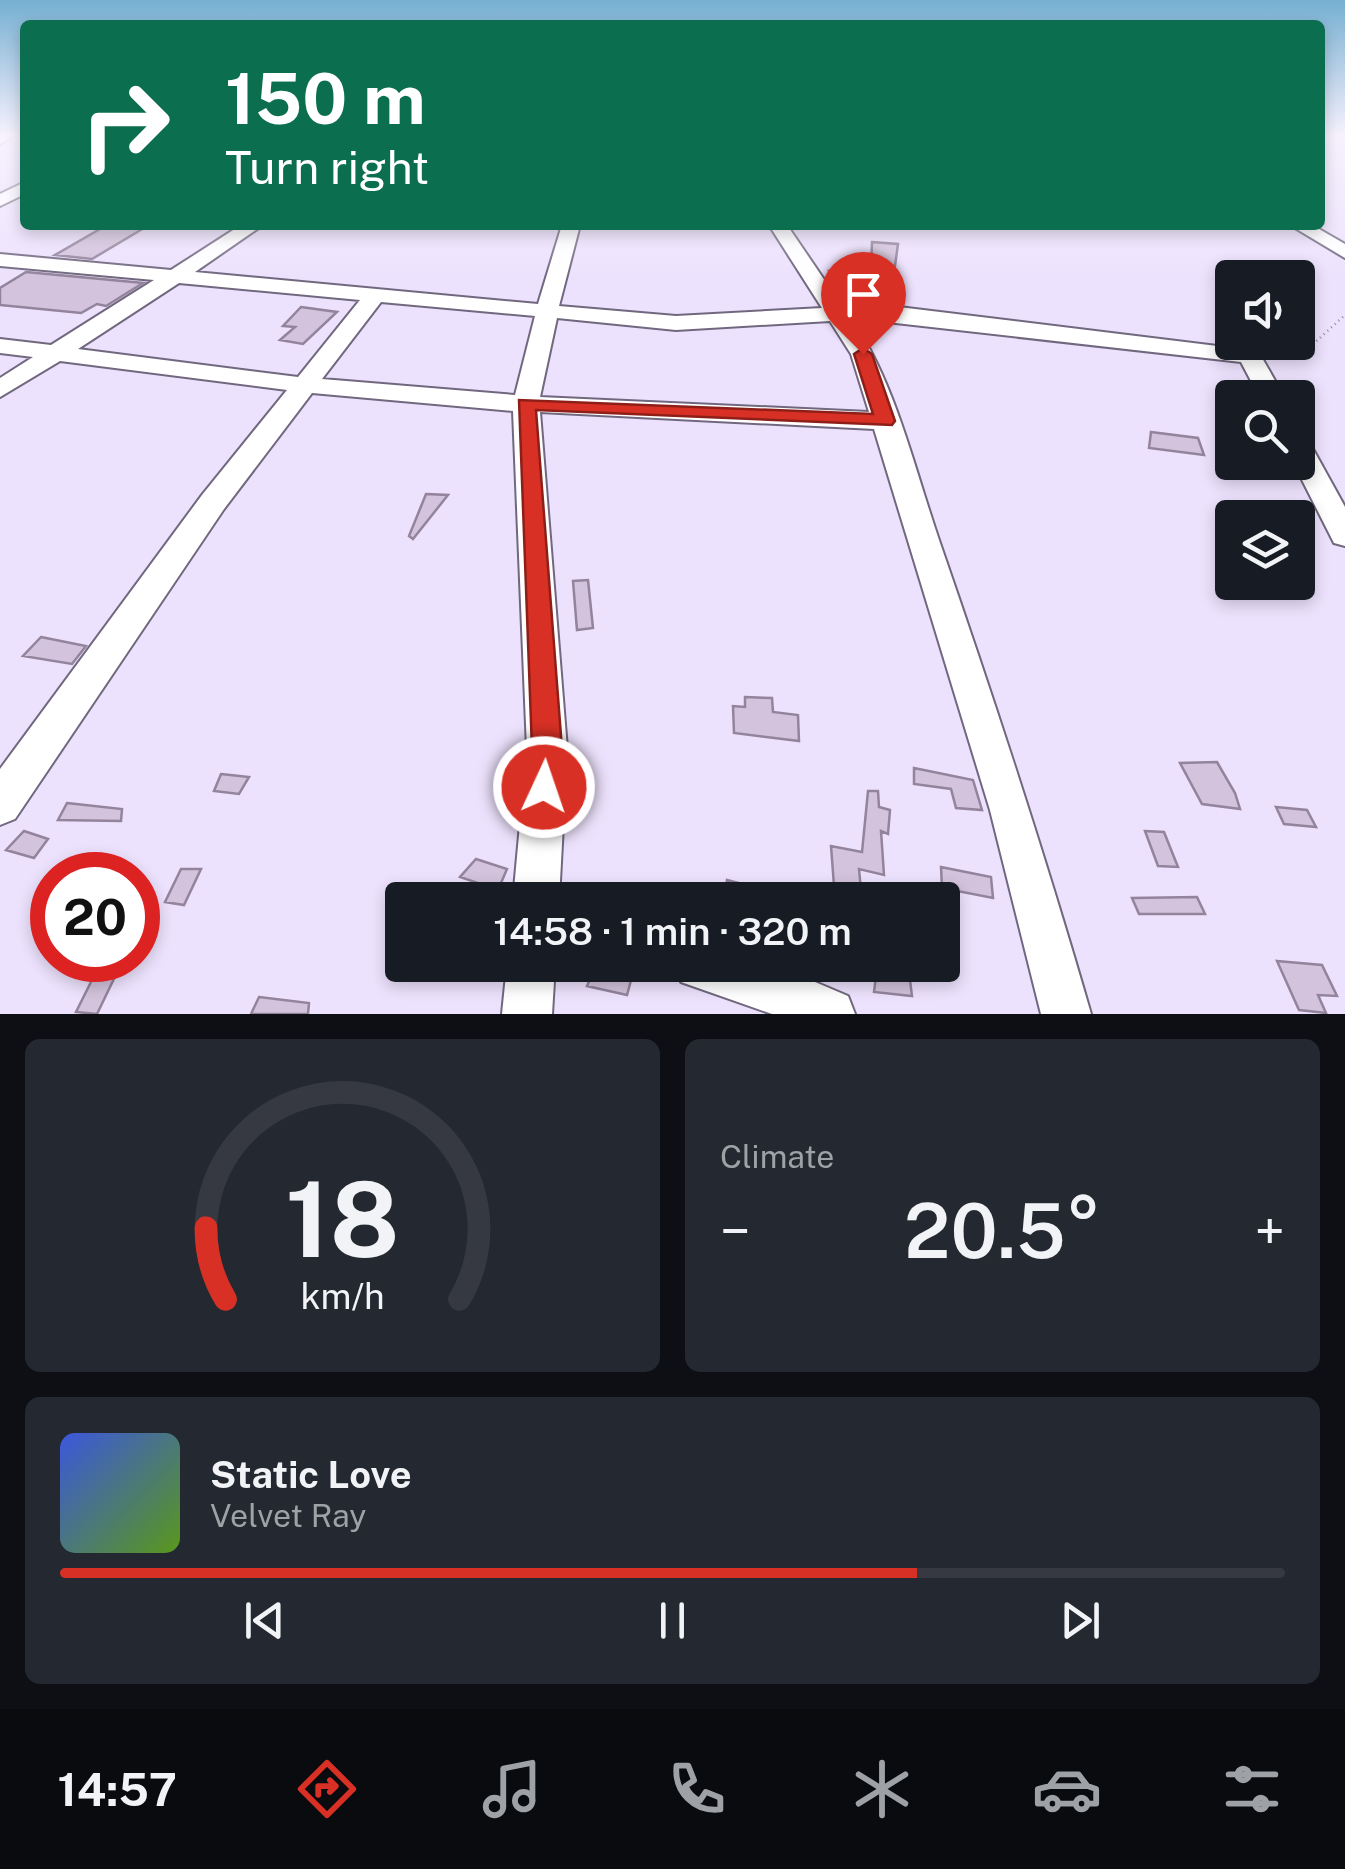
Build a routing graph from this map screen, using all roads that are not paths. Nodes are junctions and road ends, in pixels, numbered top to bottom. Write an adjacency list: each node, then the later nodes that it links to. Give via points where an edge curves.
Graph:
1 (246, 230): 7 (street)
2 (570, 230): 9 (street)
3 (781, 230): 10 (street)
4 (1308, 230): 5 (street)
5 (1345, 252)
6 (0, 260): 7 (street)
7 (175, 275): 8 (street); 12 (street)
8 (376, 294): 9 (street); 14 (street)
9 (546, 310): 10 (street, via 676,323 770,321); 16 (street)
10 (836, 310): 13 (street, via 1250,356); 17 (street, via 863,354)
11 (0, 346): 12 (street)
12 (53, 352): 14 (street); 15 (street)
13 (1263, 380)
14 (304, 385): 16 (street); 20 (street, via 212,502)
15 (0, 388)
16 (526, 404): 17 (street); 21 (street, via 547,749)
17 (885, 421): 26 (street, via 1011,810)
18 (1315, 478): 19 (street)
19 (1345, 535)
20 (0, 804)
21 (537, 882)
22 (530, 982): 24 (street)
23 (756, 982): 25 (street)
24 (527, 1014)
25 (830, 1014)
26 (1066, 1014)

